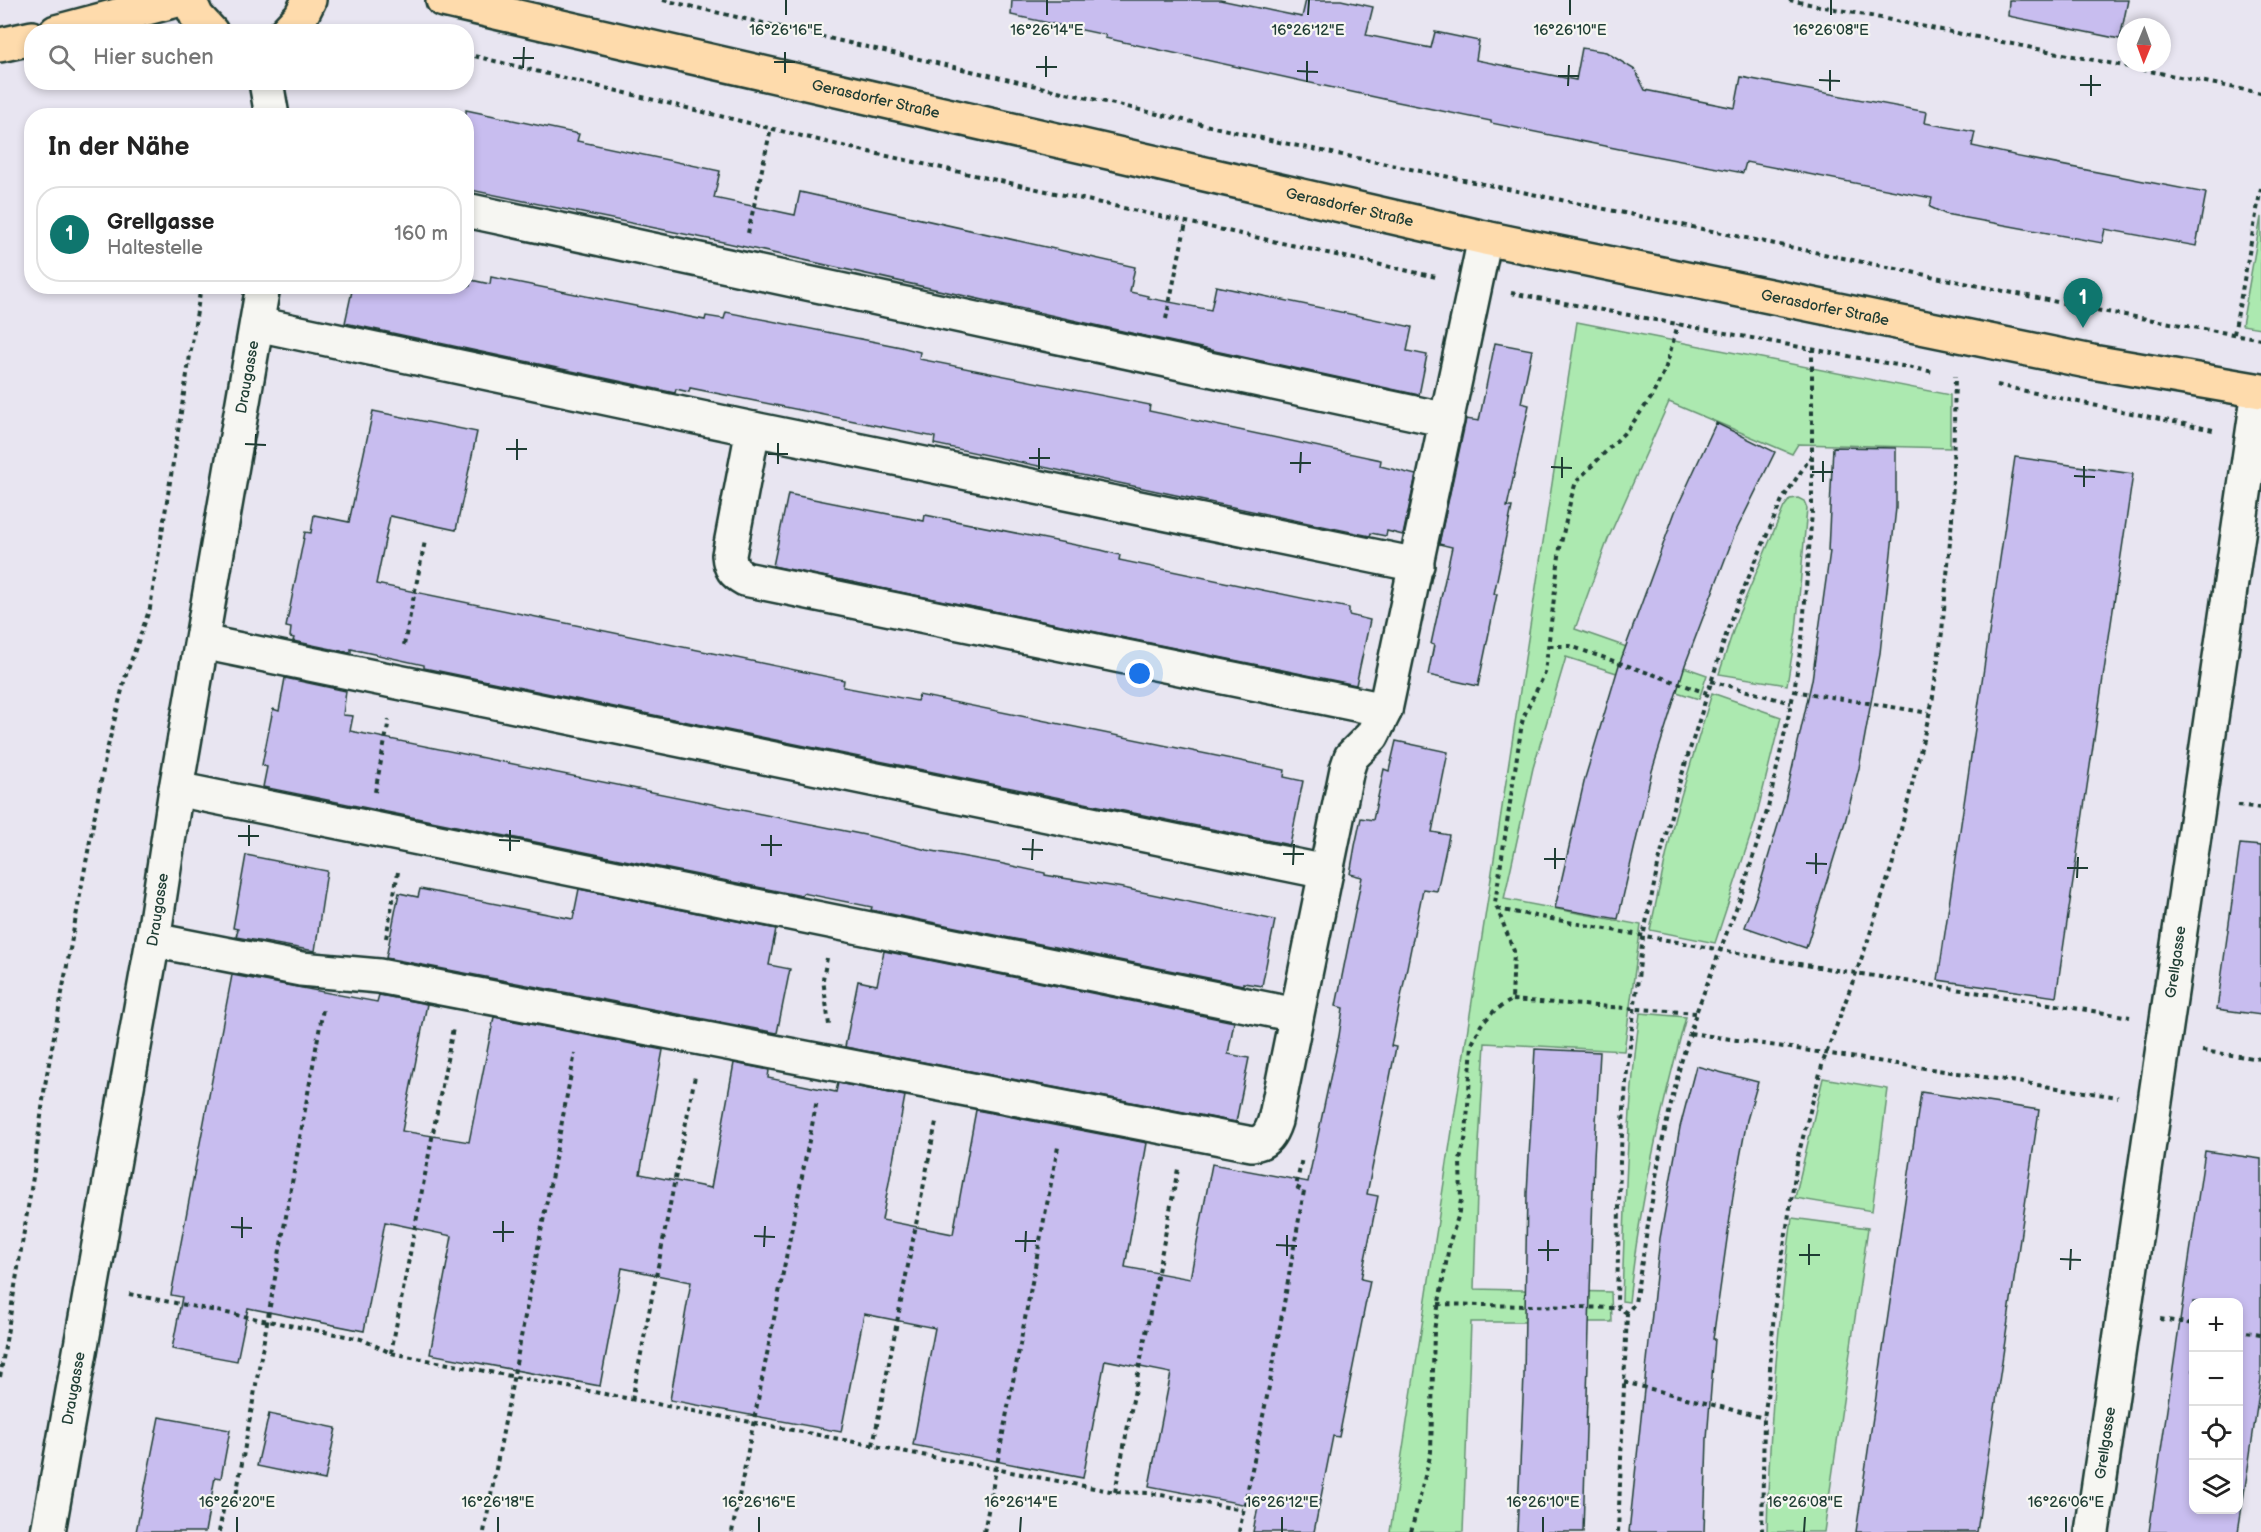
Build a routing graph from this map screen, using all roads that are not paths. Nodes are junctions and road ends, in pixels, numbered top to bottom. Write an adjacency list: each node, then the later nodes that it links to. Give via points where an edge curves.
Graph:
1 (177, 0): 5 (main road)
2 (189, 0): 6 (main road)
3 (309, 0): 7 (main road)
4 (442, 0): 13 (main road, Gerasdorfer Straße)
5 (86, 24)
6 (204, 24)
7 (294, 24)
8 (24, 40): 9 (main road)
9 (0, 45)
10 (267, 90): 11 (street)
11 (271, 108)
12 (474, 212): 17 (street)
13 (1485, 238): 16 (main road, Gerasdorfer Straße, via 2092,362); 17 (street)
14 (262, 294): 15 (street, Draugasse)
15 (257, 324): 18 (street); 20 (street, Draugasse)
16 (2260, 391): 27 (street, Grellgasse)
17 (1447, 420): 19 (street)
18 (753, 429): 19 (street); 21 (street, via 729,555 729,565 745,579)
19 (1417, 565): 21 (street)
20 (202, 642): 22 (street, Draugasse); 23 (street)
21 (1385, 710): 23 (street, via 1372,736 1351,757)
22 (176, 789): 24 (street, Draugasse); 25 (street)
23 (1326, 872): 25 (street)
24 (153, 940): 25 (street, via 301,969 379,976 1252,1144 1263,1142 1275,1121); 26 (street, Draugasse)
25 (1296, 1015)
26 (48, 1532)
27 (2092, 1532)

